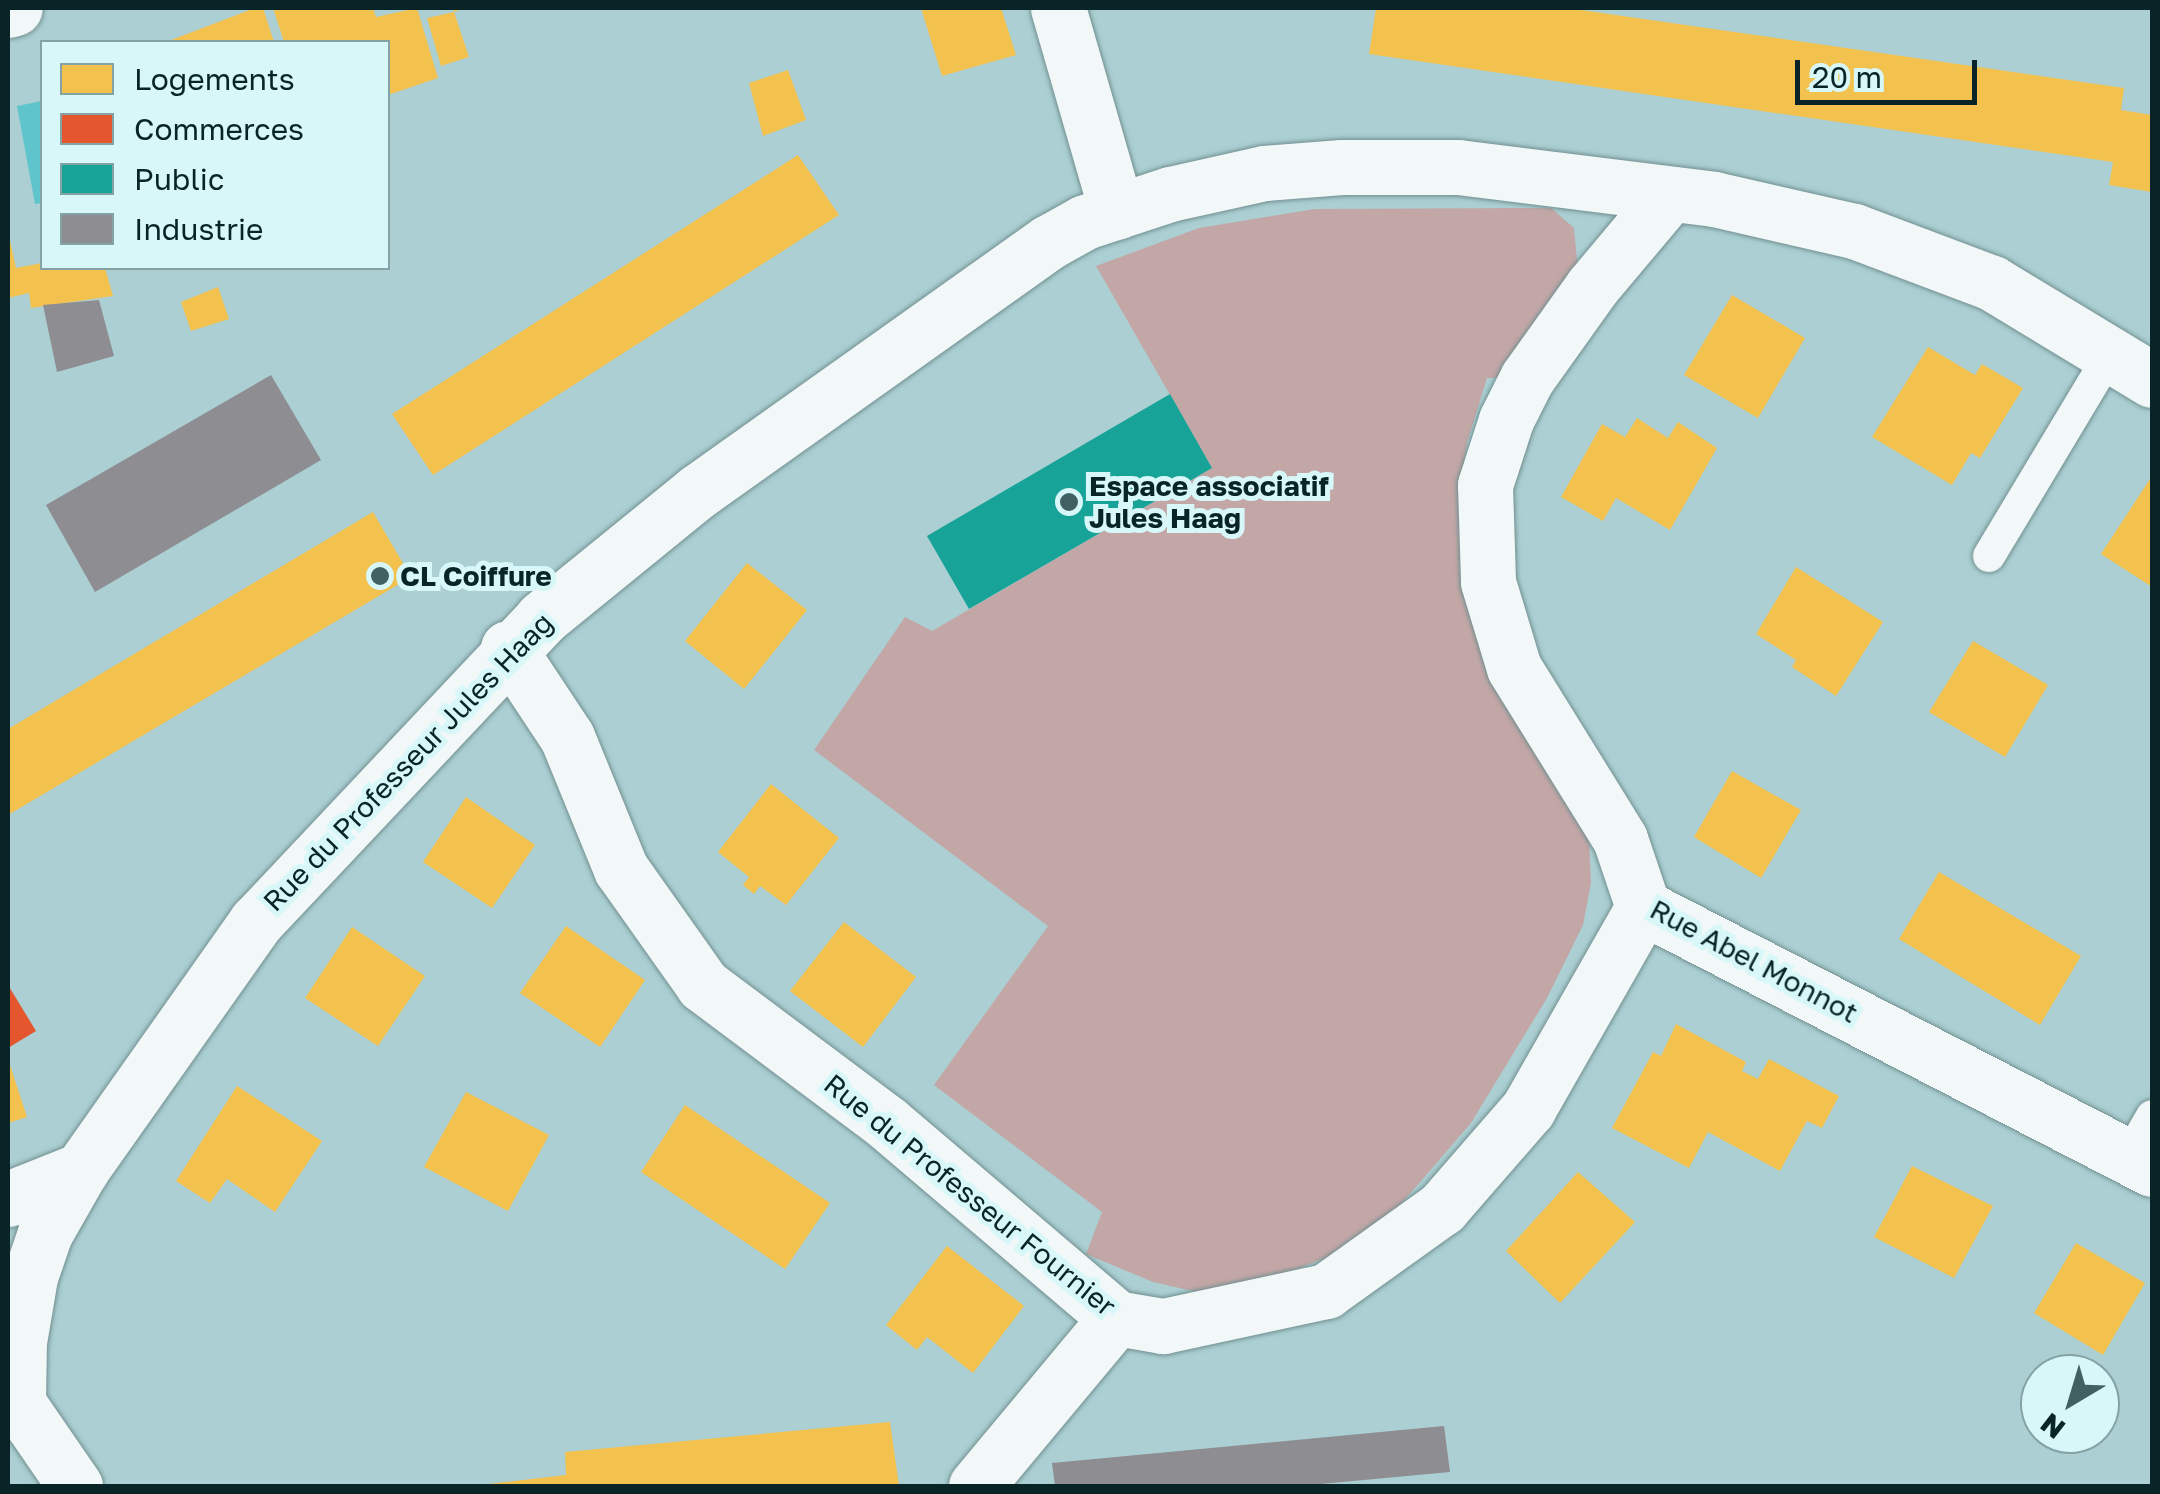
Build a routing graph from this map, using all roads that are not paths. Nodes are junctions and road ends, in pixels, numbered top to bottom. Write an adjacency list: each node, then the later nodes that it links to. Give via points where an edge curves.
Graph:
1 (15, 8): 3 (street)
2 (1058, 8): 5 (street)
3 (8, 10)
4 (1670, 194): 5 (street, Rue du Professeur Jules Haag, via 1458,167 1342,167 1264,173); 6 (street, Rue du Professeur Jules Haag, via 1854,232 1992,283); 9 (street, Rue Abel Monnot, via 1527,378 1485,486 1488,582 1514,668 1620,839)
5 (1117, 212): 8 (street, Rue du Professeur Jules Haag, via 1049,242 713,481)
6 (2131, 368): 7 (lane)
7 (1989, 556)
8 (508, 648): 11 (street, Rue du Professeur Jules Haag, via 256,922); 13 (street, Rue du Professeur Fournier, via 568,737 622,869 703,985 886,1122)
9 (1643, 907): 10 (street, Rue Abel Monnot); 13 (street, Rue du Professeur Fournier, via 1528,1109 1442,1208 1326,1291 1162,1326)
10 (2144, 1147)
11 (81, 1170): 12 (street); 14 (street, Rue du Professeur Jules Haag, via 45,1233 30,1277)
12 (8, 1199)
13 (1116, 1318): 16 (street)
14 (13, 1400): 15 (street)
15 (75, 1486)
16 (976, 1486)

